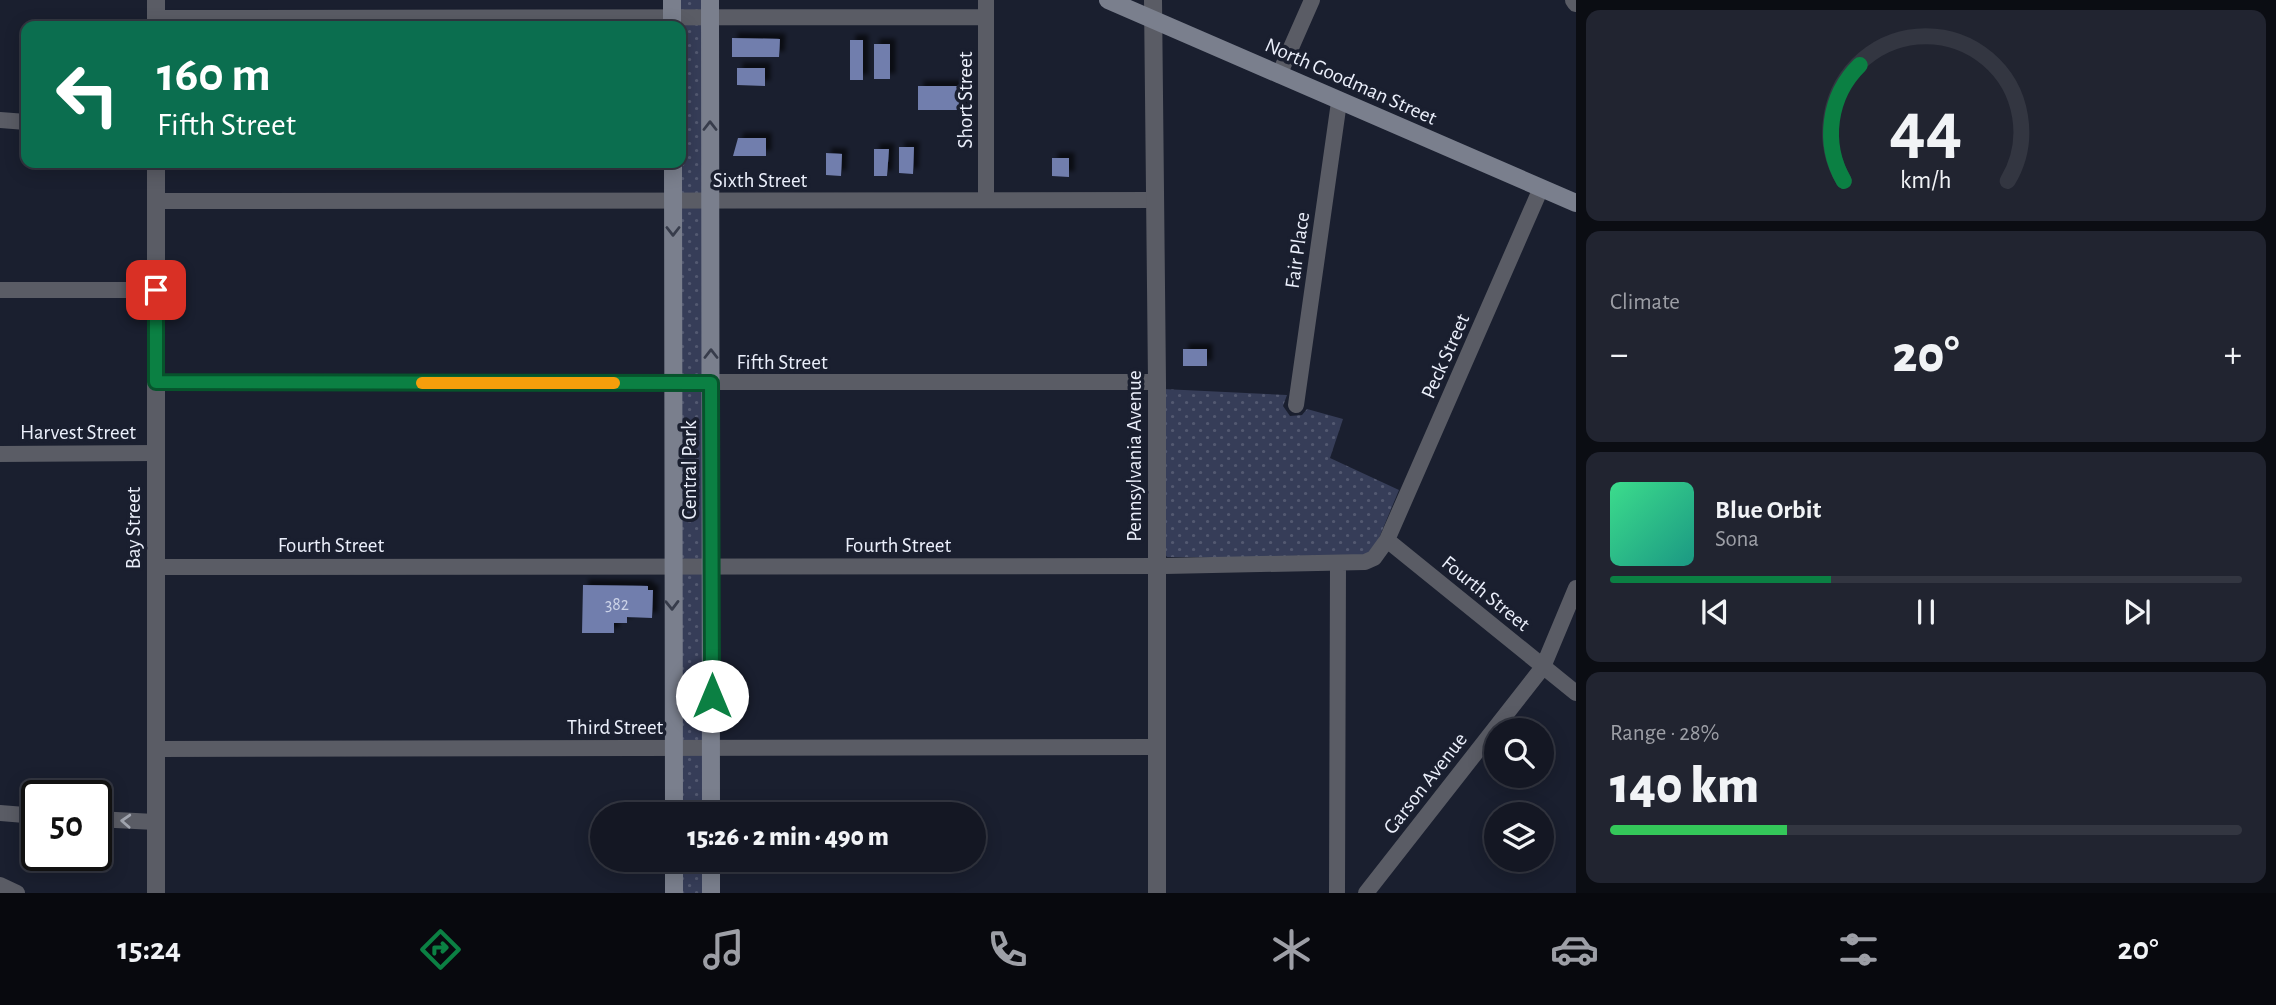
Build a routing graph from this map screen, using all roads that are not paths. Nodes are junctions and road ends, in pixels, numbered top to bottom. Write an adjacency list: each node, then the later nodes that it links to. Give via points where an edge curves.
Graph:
1 (495, 0): 10 (street)
2 (986, 0): 9 (street, Short Street)
3 (1108, 0): 11 (main road, North Goodman Street)
4 (1153, 0): 11 (street, Pennsylvania Avenue)
5 (1312, 0): 12 (street)
6 (710, 9): 7 (street); 9 (street); 23 (main road, Central Park, one-way to 6)
7 (672, 14): 10 (street)
8 (156, 15): 10 (street)
9 (985, 17): 19 (street, Short Street)
10 (495, 18)
11 (1154, 19): 12 (main road, North Goodman Street); 20 (street, Pennsylvania Avenue)
12 (1279, 75): 13 (main road, North Goodman Street)
13 (1339, 102): 18 (main road, North Goodman Street); 31 (street, Fair Place)
14 (0, 120): 15 (street)
15 (21, 122)
16 (156, 168): 21 (street, Bay Street)
17 (673, 168): 22 (main road, Central Park)
18 (1541, 188): 24 (main road, North Goodman Street); 34 (street, Peck Street)
19 (986, 200): 20 (street, Sixth Street); 23 (street, Sixth Street)
20 (1155, 200): 28 (street, Pennsylvania Avenue)
21 (156, 201): 22 (street, Sixth Street); 26 (street, Bay Street)
22 (673, 201): 23 (street, Sixth Street); 29 (main road, Central Park, one-way to 29)
23 (710, 201): 30 (main road, Central Park, one-way to 23)
24 (1576, 203)
25 (0, 290): 26 (street)
26 (156, 290): 27 (street, Bay Street)
27 (156, 382): 29 (street, Fifth Street); 32 (street, Bay Street)
28 (1157, 382): 30 (street, Fifth Street); 36 (street, Pennsylvania Avenue)
29 (672, 383): 30 (street, Fifth Street); 38 (main road, Central Park)
30 (711, 383): 39 (main road, Central Park)
31 (1296, 405)
32 (156, 453): 33 (street, Harvest Street); 37 (street, Bay Street)
33 (0, 454)
34 (1387, 540): 35 (street, Fourth Street, via 1374,558); 41 (street, Fourth Street)
35 (1338, 564): 36 (street, Fourth Street); 61 (street)
36 (1156, 565): 39 (street, Fourth Street); 43 (street, Pennsylvania Avenue)
37 (156, 566): 38 (street, Fourth Street); 46 (street, Bay Street)
38 (671, 566): 39 (street, Fourth Street); 44 (main road, Central Park, one-way to 44)
39 (712, 566): 45 (main road, Central Park)
40 (1576, 588): 41 (street, Garson Avenue)
41 (1543, 667): 42 (street, Fourth Street); 62 (street, Garson Avenue)
42 (1576, 693)
43 (1156, 747): 45 (street, Third Street); 60 (street, Pennsylvania Avenue)
44 (674, 748): 45 (street, Third Street); 46 (street, Third Street); 47 (main road, Central Park)
45 (712, 748): 48 (main road, Central Park)
46 (157, 749): 52 (street, Bay Street)
47 (674, 802)
48 (712, 802)
49 (0, 813): 50 (street)
50 (21, 815)
51 (112, 820): 52 (street, one-way to 51)
52 (155, 822): 57 (street, Bay Street)
53 (674, 872): 58 (main road)
54 (711, 872): 59 (main road)
55 (0, 885): 56 (street)
56 (17, 893)
57 (156, 893)
58 (674, 893)
59 (711, 893)
60 (1157, 893)
61 (1338, 893)
62 (1366, 893)

